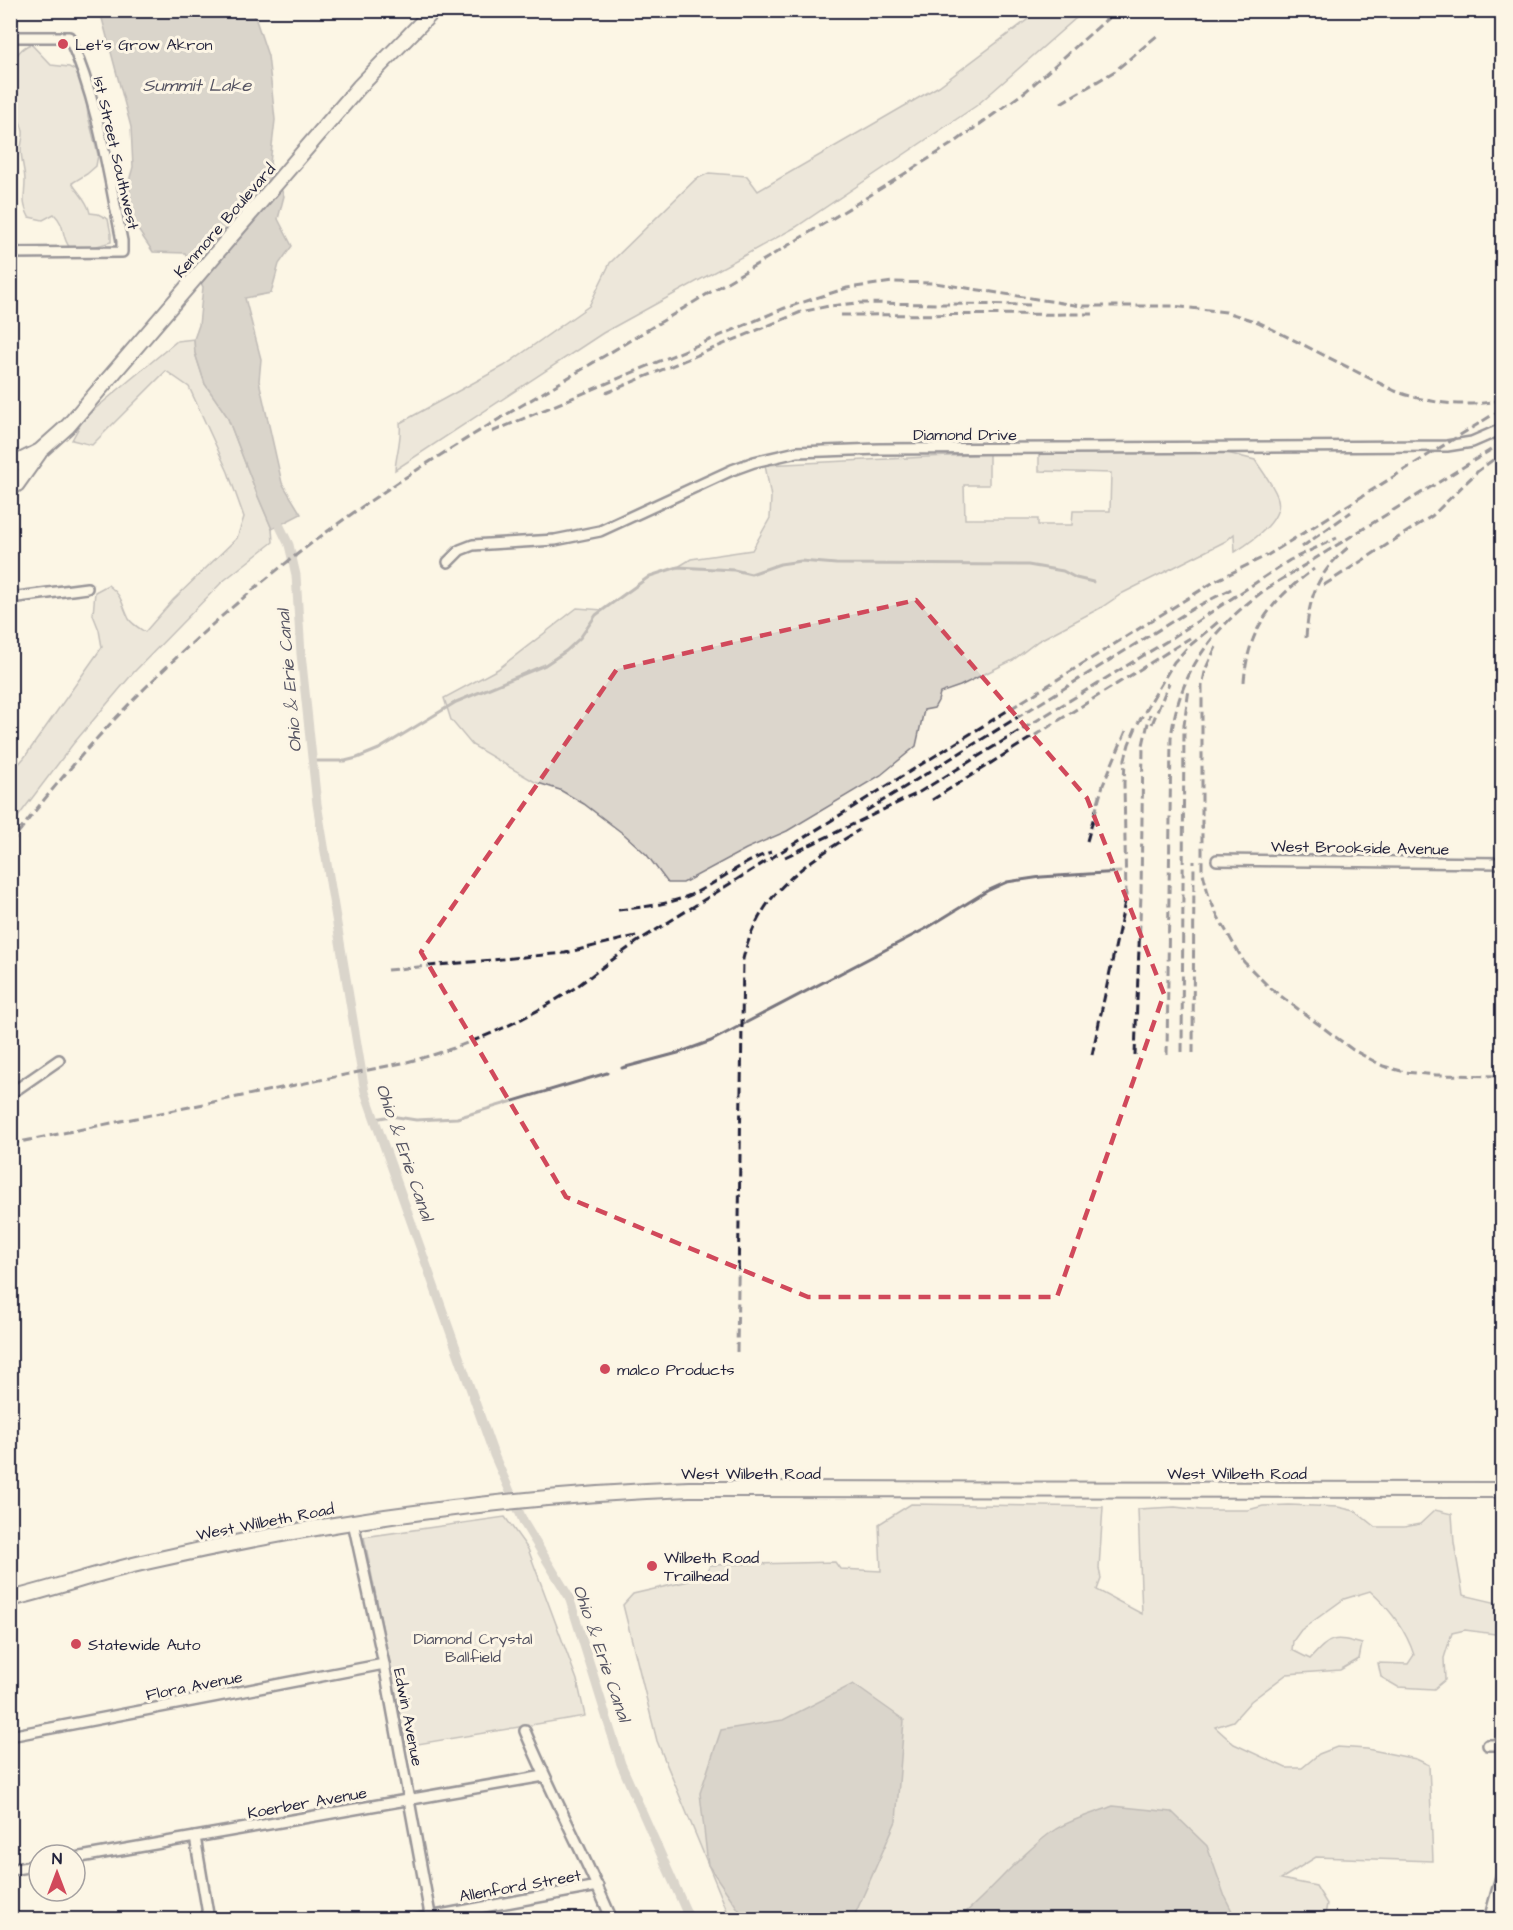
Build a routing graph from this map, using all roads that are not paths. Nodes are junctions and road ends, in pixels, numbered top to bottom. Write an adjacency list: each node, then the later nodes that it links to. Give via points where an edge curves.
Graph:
1 (434, 10): 5 (main road, Kenmore Boulevard, via 359,87 68,426)
2 (10, 36): 3 (street, 1st Street Southwest, via 69,37 93,104 122,241 122,252)
3 (10, 253)
4 (1503, 429): 8 (street, Diamond Drive, via 1472,442 1447,446 797,452 732,470 600,531 555,540 473,545 460,550)
5 (40, 451): 6 (main road, Kenmore Boulevard); 7 (main road, Kenmore Boulevard)
6 (11, 462): 7 (street)
7 (14, 486)
8 (448, 562)
9 (87, 588): 10 (street)
10 (10, 598)
11 (1216, 860): 12 (street, West Brookside Avenue)
12 (1503, 863)
13 (60, 1060): 14 (street)
14 (10, 1094)
15 (1503, 1490): 16 (main road, West Wilbeth Road, via 689,1489 543,1498)
16 (352, 1522): 18 (main road, West Wilbeth Road, via 144,1562); 20 (street, Edwin Avenue)
17 (10, 1593): 18 (main road)
18 (25, 1596): 19 (main road, West Wilbeth Road)
19 (10, 1599)
20 (384, 1664): 22 (street, Flora Avenue); 26 (street, Edwin Avenue)
21 (525, 1731): 25 (street)
22 (10, 1736)
23 (1488, 1745): 24 (street)
24 (1503, 1745)
25 (544, 1776): 26 (street, Koerber Avenue); 32 (street)
26 (410, 1800): 27 (street, Koerber Avenue); 33 (street, Edwin Avenue)
27 (195, 1837): 28 (street, Koerber Avenue); 34 (street)
28 (87, 1856)
29 (27, 1867): 30 (street)
30 (10, 1870)
31 (1503, 1874): 37 (street)
32 (598, 1886): 33 (street, Allenford Street); 36 (street)
33 (431, 1918): 35 (street, Allenford Street)
34 (209, 1920)
35 (413, 1920)
36 (612, 1920)
37 (1489, 1920)

